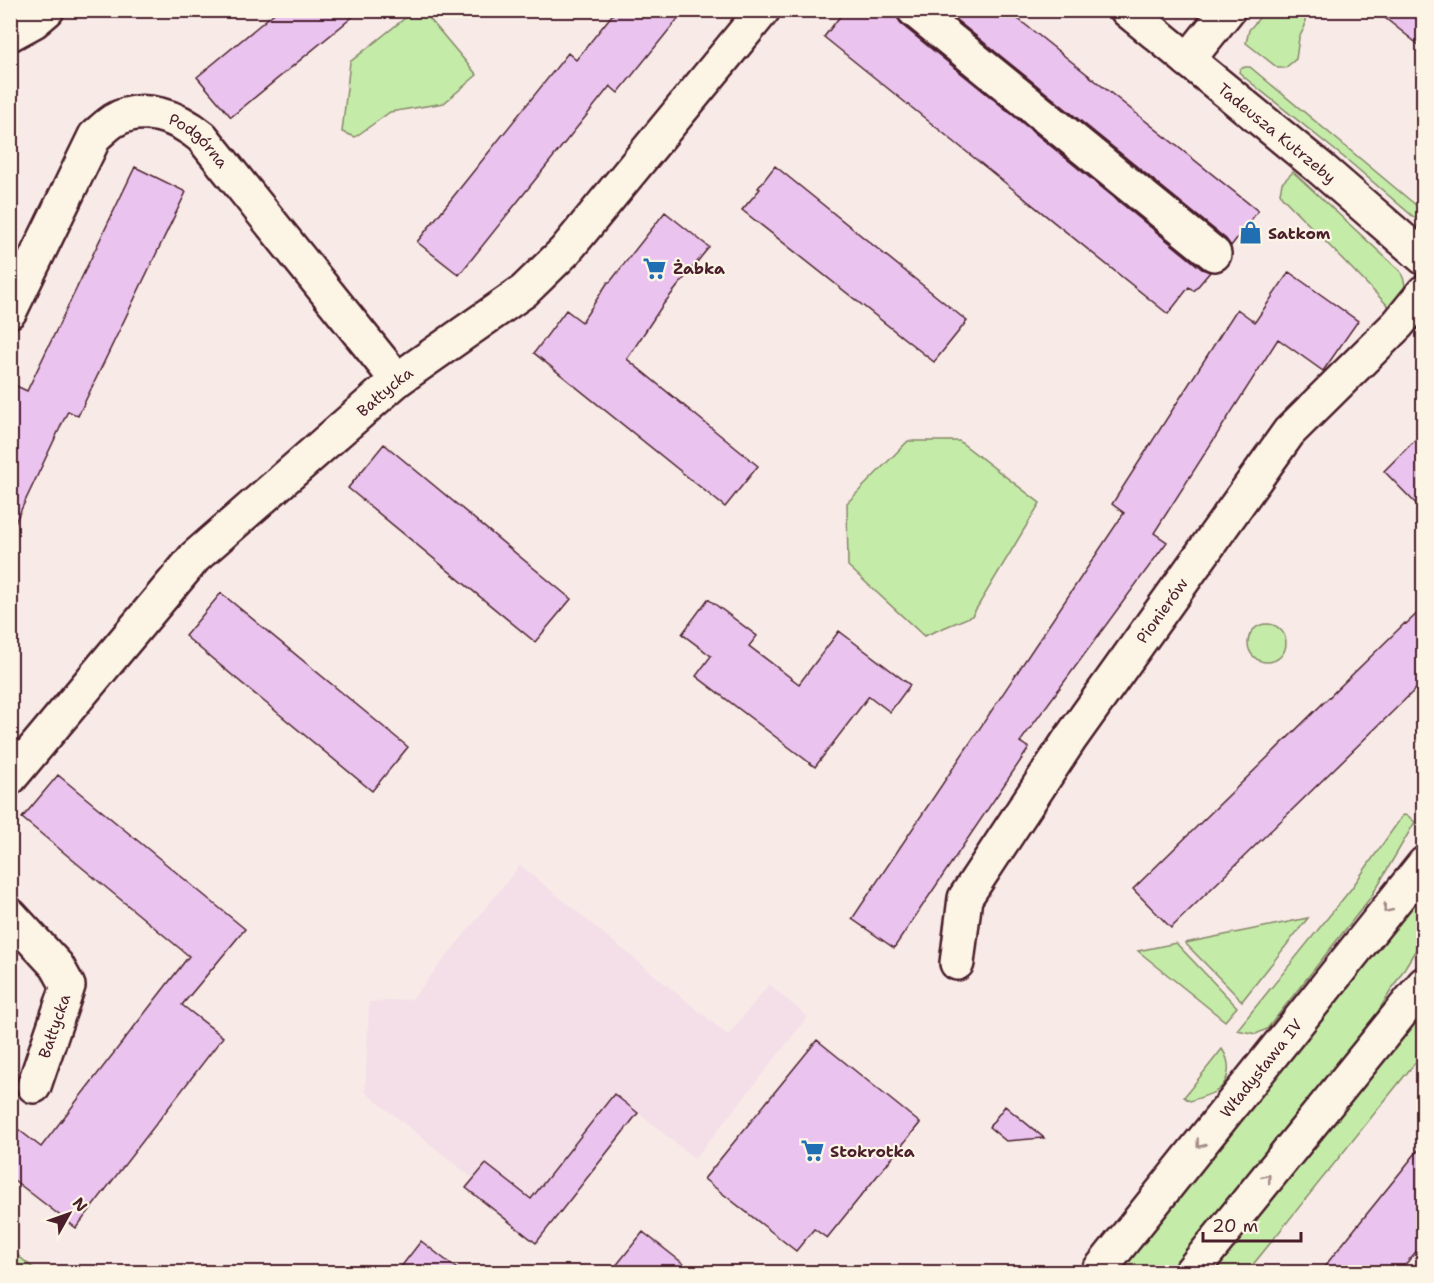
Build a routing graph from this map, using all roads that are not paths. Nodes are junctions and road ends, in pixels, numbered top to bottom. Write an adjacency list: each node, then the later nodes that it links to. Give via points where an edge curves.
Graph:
1 (47, 10): 6 (street)
2 (763, 10): 12 (street, Bałtycka, via 565,251 524,291)
3 (914, 10): 8 (street)
4 (1126, 10): 7 (street, Tadeusza Kutrzeby)
5 (1228, 10): 7 (street)
6 (10, 34)
7 (1188, 60): 9 (street, Tadeusza Kutrzeby)
8 (1214, 254)
9 (1424, 258)
10 (1424, 292): 16 (street, Pionierów, via 1398,324 1289,432 1070,739 965,898)
11 (10, 310): 12 (street, Podgórna, via 95,136 114,120 135,113 153,113 190,127 202,137)
12 (397, 380): 13 (street, Bałtycka, via 195,557)
13 (10, 778)
14 (1424, 864): 19 (street, Władysława IV, one-way to 19)
15 (10, 915): 18 (street, Bałtycka, via 57,966 68,986)
16 (957, 963)
17 (1424, 984): 20 (street, one-way to 17)
18 (34, 1086)
19 (1098, 1272)
20 (1191, 1272)

